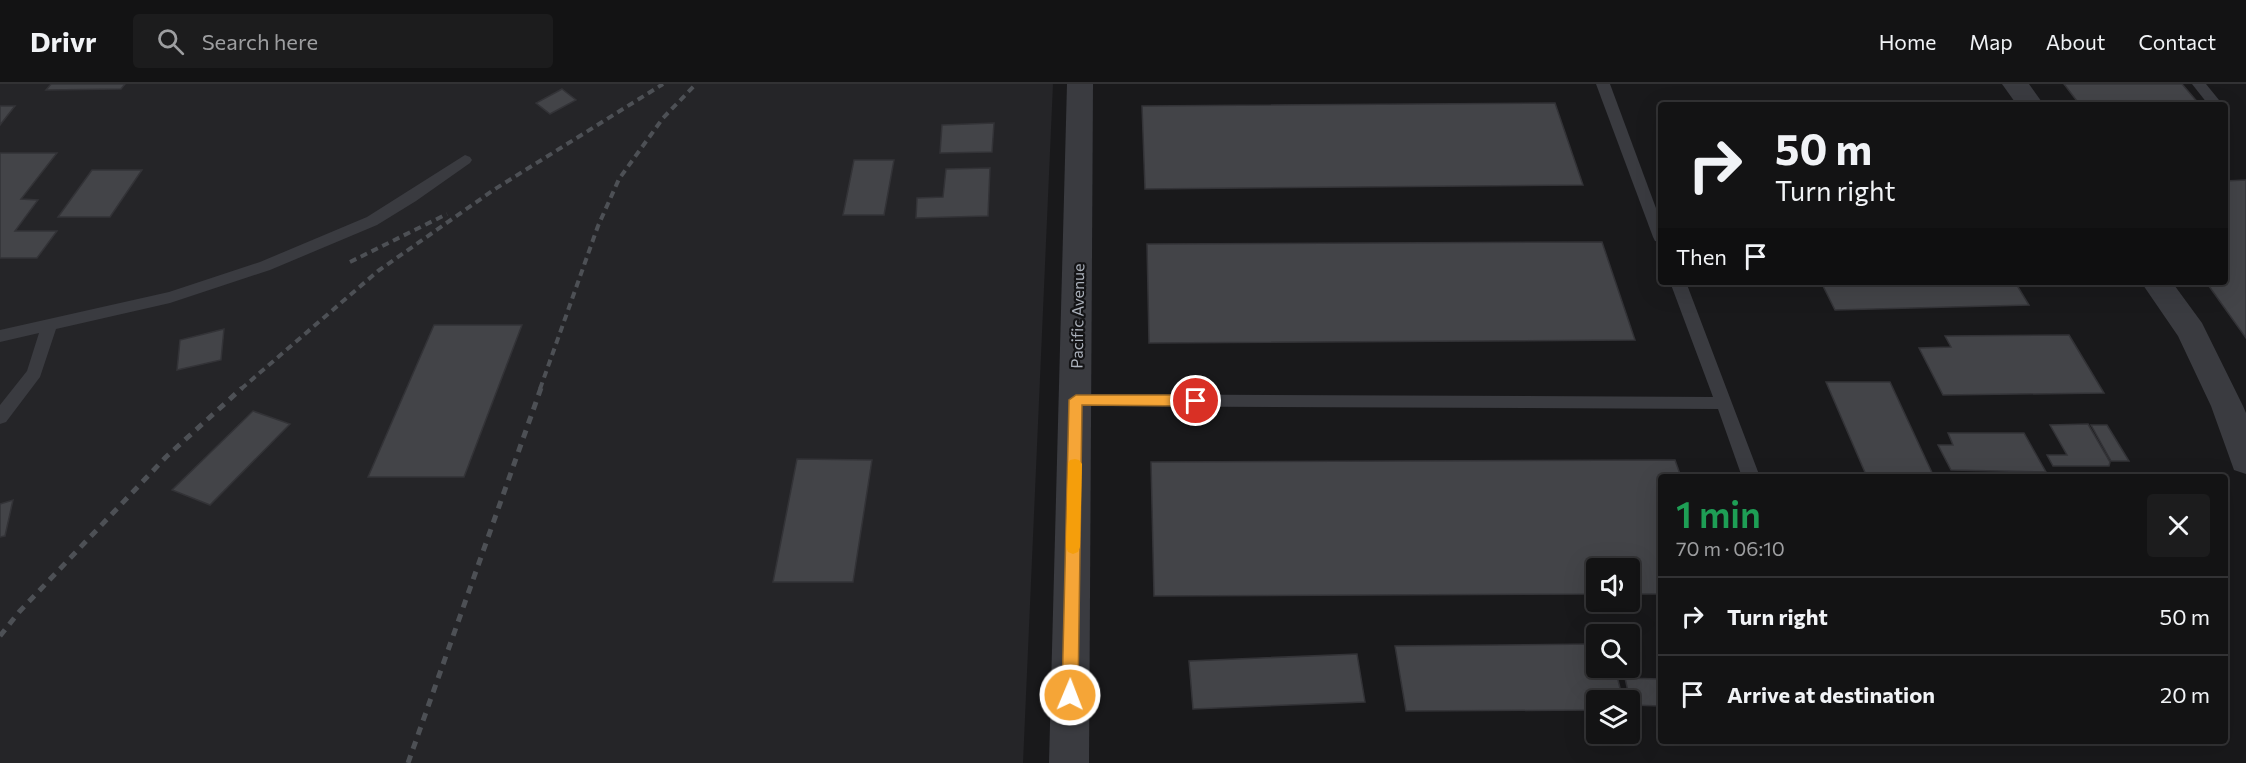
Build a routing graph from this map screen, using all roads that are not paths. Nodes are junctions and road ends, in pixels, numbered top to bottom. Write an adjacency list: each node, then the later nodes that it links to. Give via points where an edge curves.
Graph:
1 (1080, 84): 13 (street, Pacific Avenue)
2 (1603, 84): 8 (lane)
3 (2015, 84): 6 (street)
4 (2199, 84): 5 (lane)
5 (2212, 100)
6 (2029, 102)
7 (465, 160): 11 (lane, via 372,221 265,266 170,297)
8 (1658, 232)
9 (1679, 285): 14 (lane)
10 (2158, 285): 16 (street, via 2191,332 2228,406)
11 (49, 325): 12 (lane); 15 (lane, via 34,373)
12 (0, 336)
13 (1076, 400): 14 (lane); 18 (street, Pacific Avenue)
14 (1723, 403): 17 (lane)
15 (0, 417)
16 (2246, 460)
17 (1750, 474)
18 (1069, 763)

